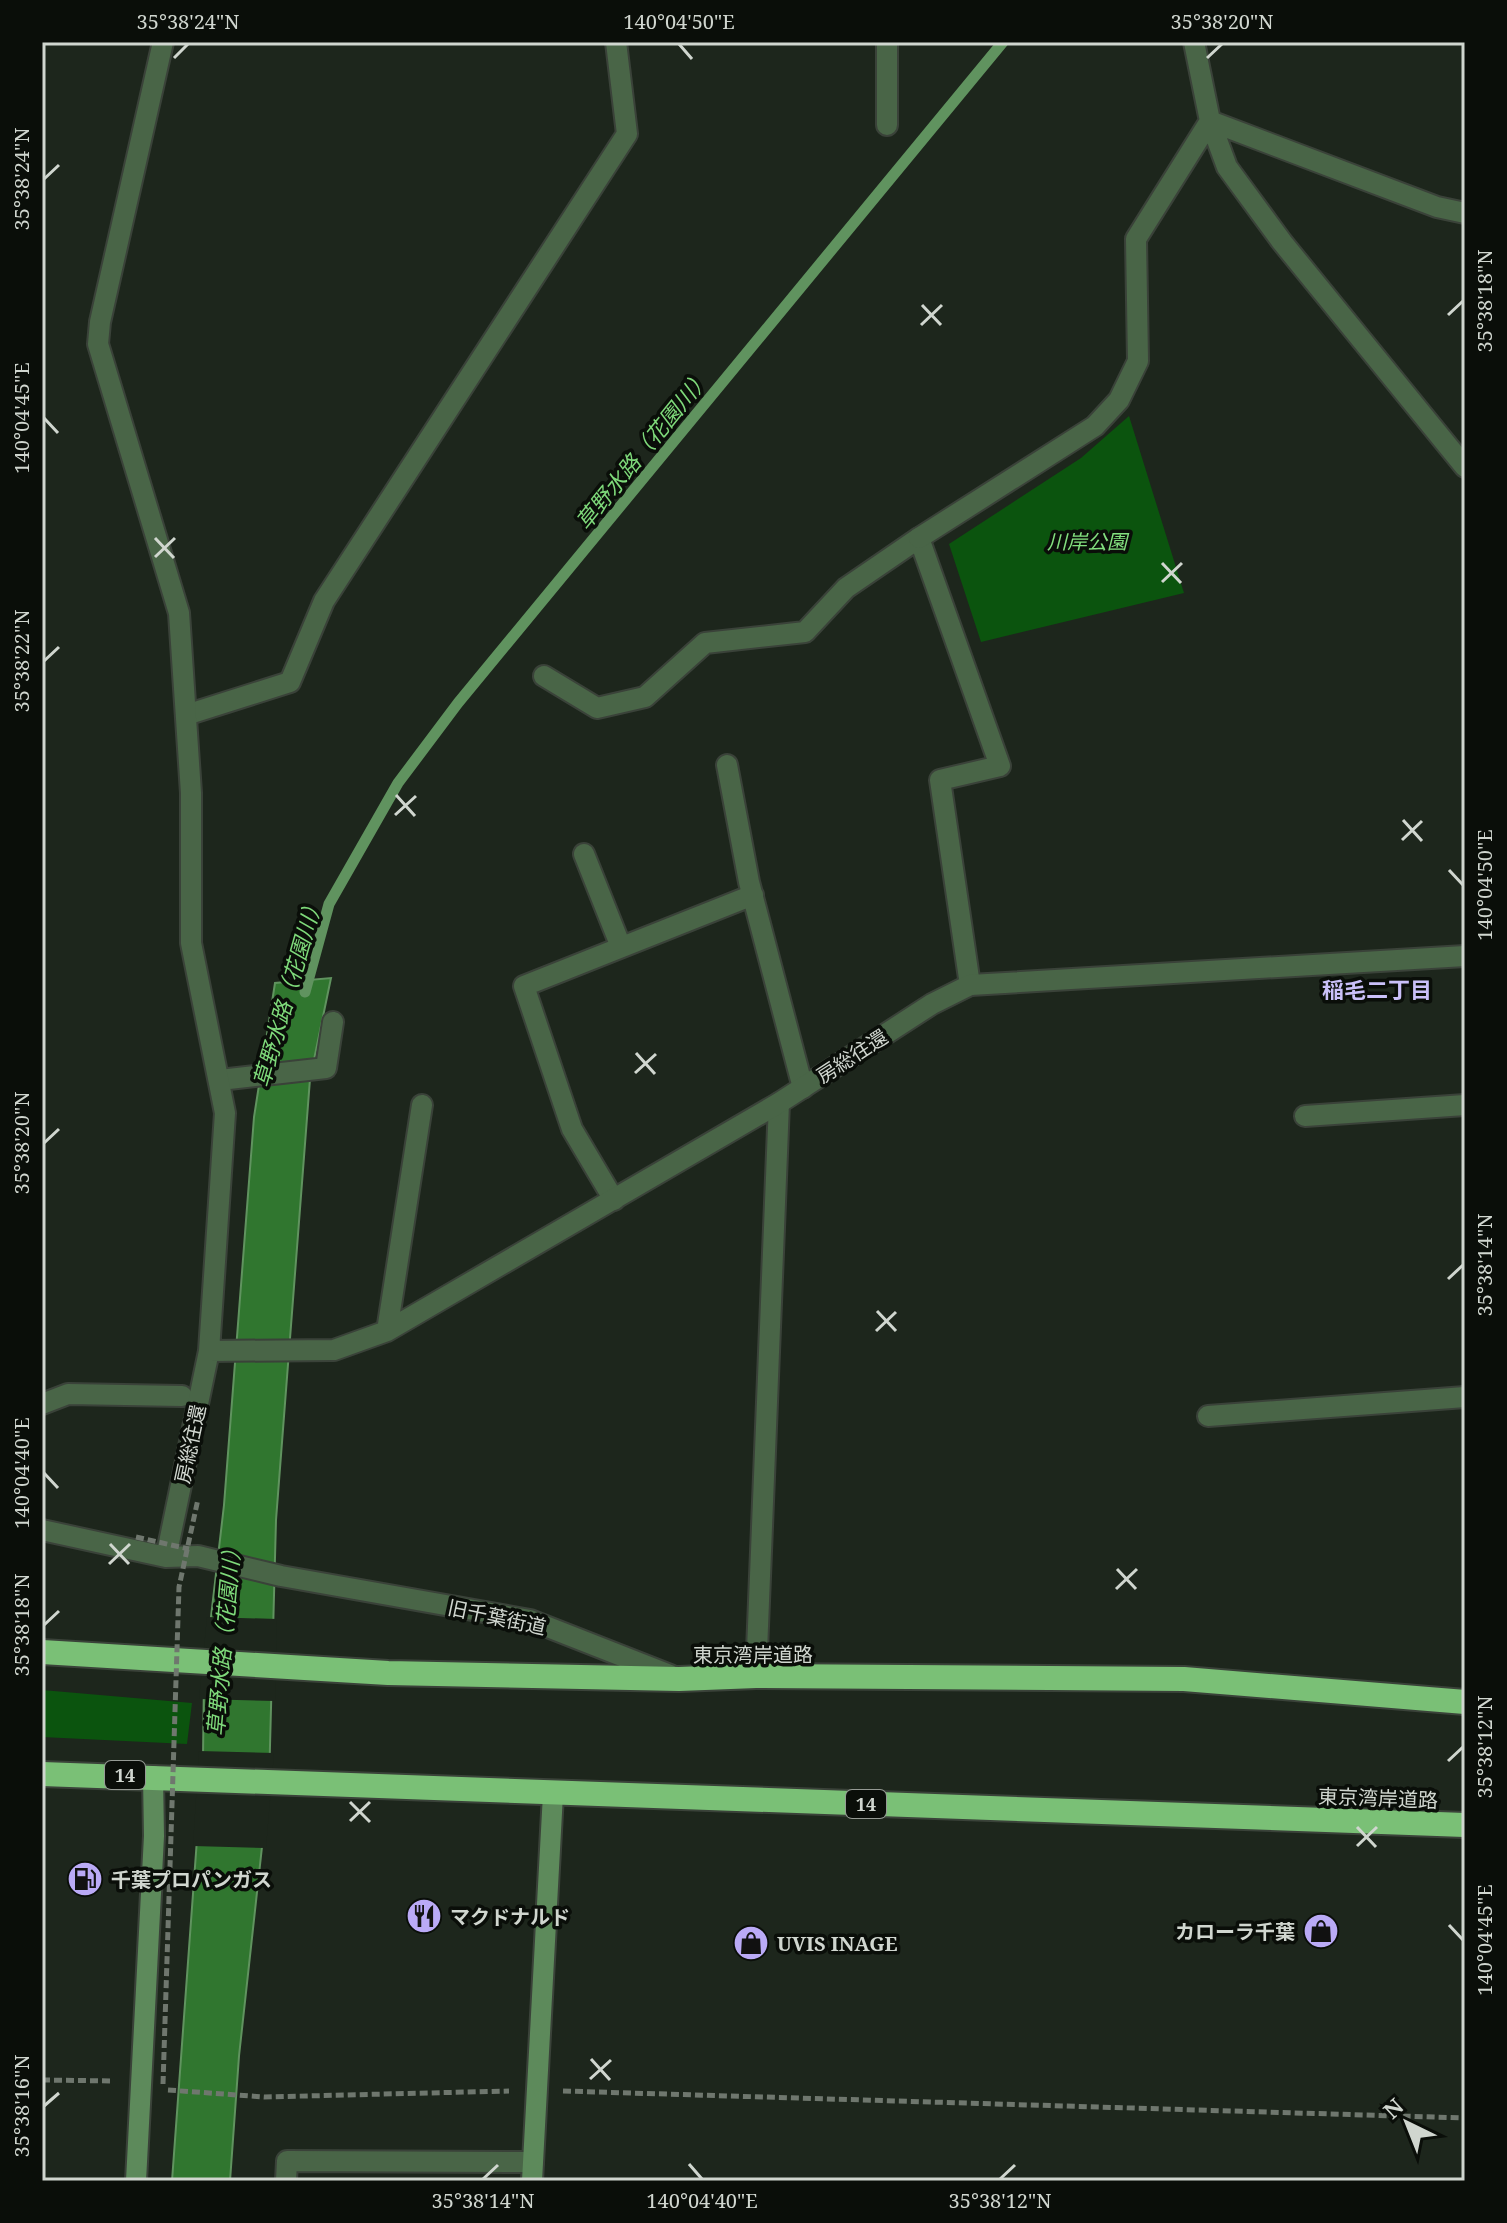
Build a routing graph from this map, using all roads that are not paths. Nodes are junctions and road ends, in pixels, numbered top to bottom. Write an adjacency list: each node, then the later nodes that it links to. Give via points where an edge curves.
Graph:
1 (163, 42): 11 (street, 房総往還, via 98,344 179,613)
2 (616, 42): 11 (street, via 627,134 324,601 290,682)
3 (887, 42): 6 (street)
4 (1194, 42): 5 (street)
5 (1210, 121): 7 (street); 8 (street, via 1227,167 1245,192); 9 (street, via 1136,239 1138,361 1119,400 1095,426)
6 (887, 125)
7 (1465, 213)
8 (1465, 467)
9 (919, 538): 10 (street, via 846,588 805,632 705,643 645,697 597,708); 17 (street, via 1000,766 940,780)
10 (544, 676)
11 (186, 715): 19 (street, 房総往還, via 191,943)
12 (727, 765): 14 (street)
13 (584, 854): 15 (street)
14 (753, 895): 15 (street); 20 (street)
15 (621, 947): 25 (street, via 524,986 572,1129)
16 (1465, 956): 17 (street, 房総往還)
17 (970, 985): 20 (street, 房総往還)
18 (333, 1022): 19 (street, via 326,1068)
19 (220, 1080): 27 (street, 房総往還, via 225,1113)
20 (803, 1088): 21 (street, 房総往還)
21 (779, 1103): 25 (street, 房総往還); 35 (street)
22 (422, 1105): 26 (street)
23 (1465, 1105): 24 (street)
24 (1305, 1116)
25 (614, 1200): 26 (street, 房総往還)
26 (387, 1331): 27 (street, 房総往還, via 334,1350)
27 (219, 1351): 33 (street, 房総往還)
28 (182, 1396): 30 (street, via 68,1394)
29 (1465, 1397): 31 (street)
30 (42, 1404)
31 (1208, 1416)
32 (42, 1530): 33 (street)
33 (166, 1557): 36 (street, 旧千葉街道, via 193,1553 355,1590 530,1620)
34 (42, 1652): 36 (highway, 東京湾岸道路, via 374,1672)
35 (756, 1676): 36 (highway, 東京湾岸道路); 37 (highway, 東京湾岸道路, via 1184,1679)
36 (679, 1679)
37 (1406, 1699): 38 (highway, 東京湾岸道路); 39 (highway)
38 (1465, 1702)
39 (1465, 1710)
40 (42, 1774): 41 (highway, 東京湾岸道路 / 14)
41 (153, 1776): 42 (highway, 東京湾岸道路 / 14); 45 (street)
42 (553, 1794): 43 (highway, 東京湾岸道路 / 14); 44 (street)
43 (1465, 1825)
44 (533, 2171): 46 (street, via 287,2161)
45 (136, 2181)
46 (286, 2181)

